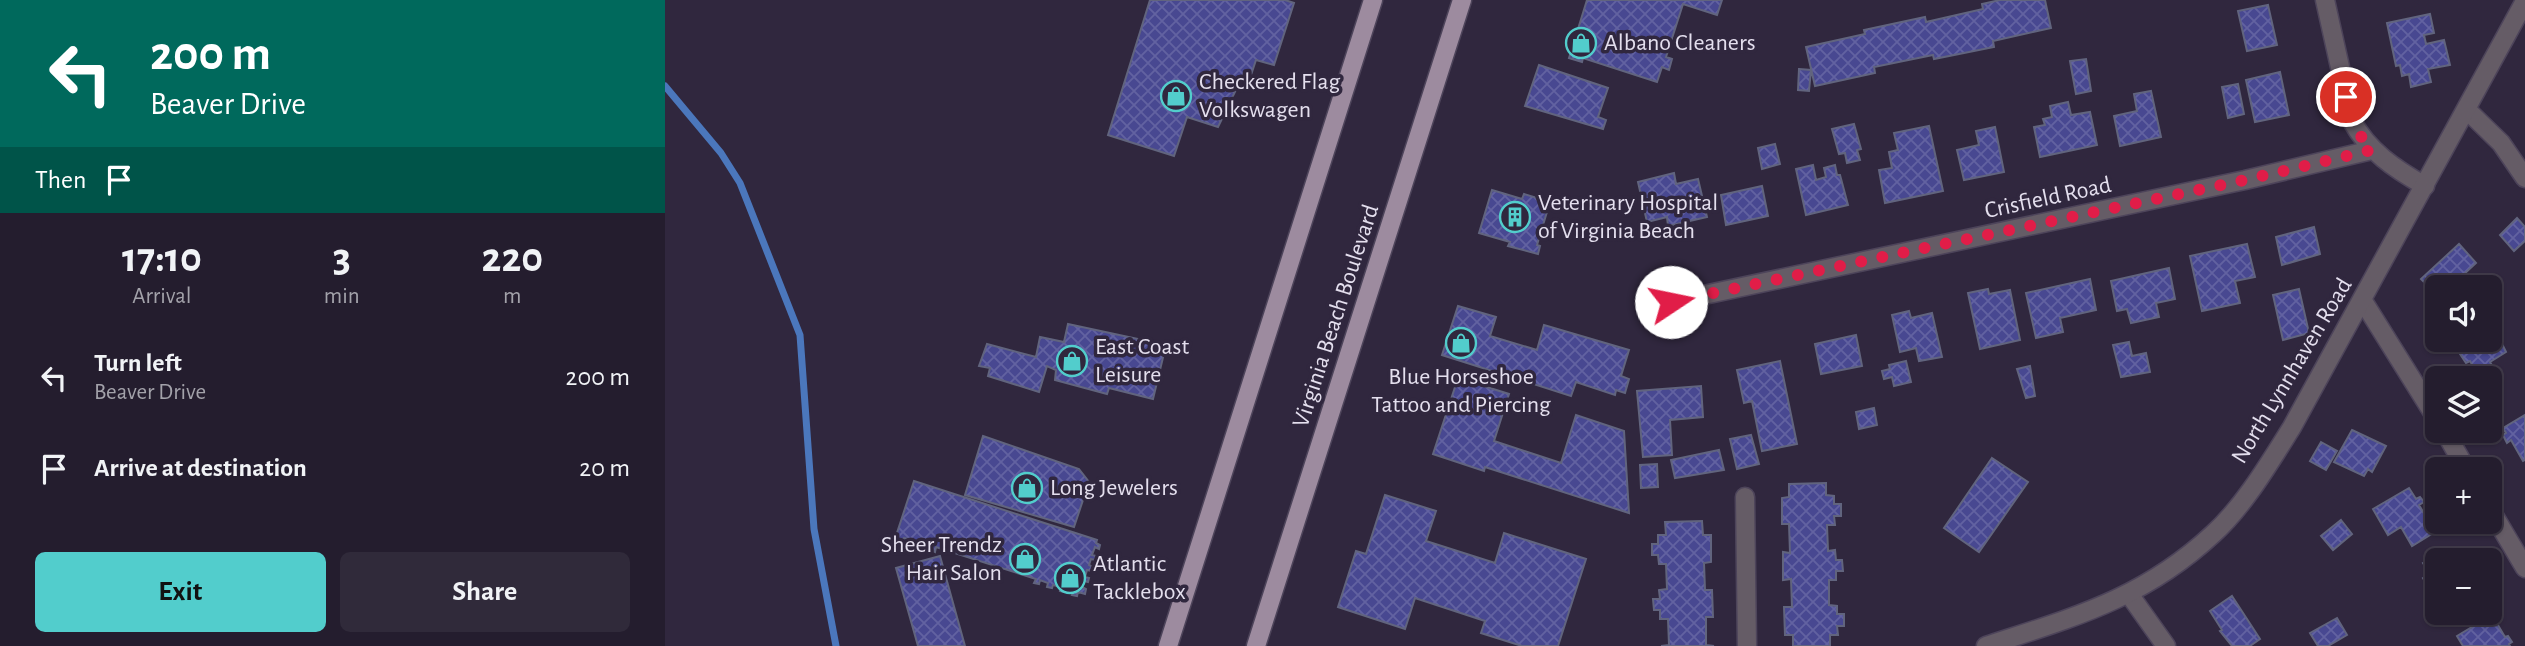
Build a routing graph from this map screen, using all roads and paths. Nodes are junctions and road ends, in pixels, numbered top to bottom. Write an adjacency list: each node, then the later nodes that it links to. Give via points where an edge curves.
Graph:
1 (1373, 0): 16 (main road)
2 (1462, 0): 17 (main road, Virginia Beach Boulevard)
3 (2325, 0): 6 (street, via 2351,121)
4 (2525, 1): 5 (street, North Lynnhaven Road)
5 (2467, 110): 7 (street, via 2501,143); 8 (street, North Lynnhaven Road)
6 (2372, 150): 8 (street); 10 (street, Crisfield Road)
7 (2525, 178)
8 (2425, 186): 9 (street, North Lynnhaven Road)
9 (2363, 301): 11 (street); 15 (street, North Lynnhaven Road, via 2248,493 2215,533 2168,571)
10 (1671, 302)
11 (2425, 400)
12 (1745, 497): 18 (street)
13 (2502, 529): 14 (street)
14 (2525, 568)
15 (2129, 594): 19 (street, North Lynnhaven Road); 20 (street)
16 (1168, 646)
17 (1256, 646)
18 (1747, 646)
19 (1986, 646)
20 (2166, 646)

